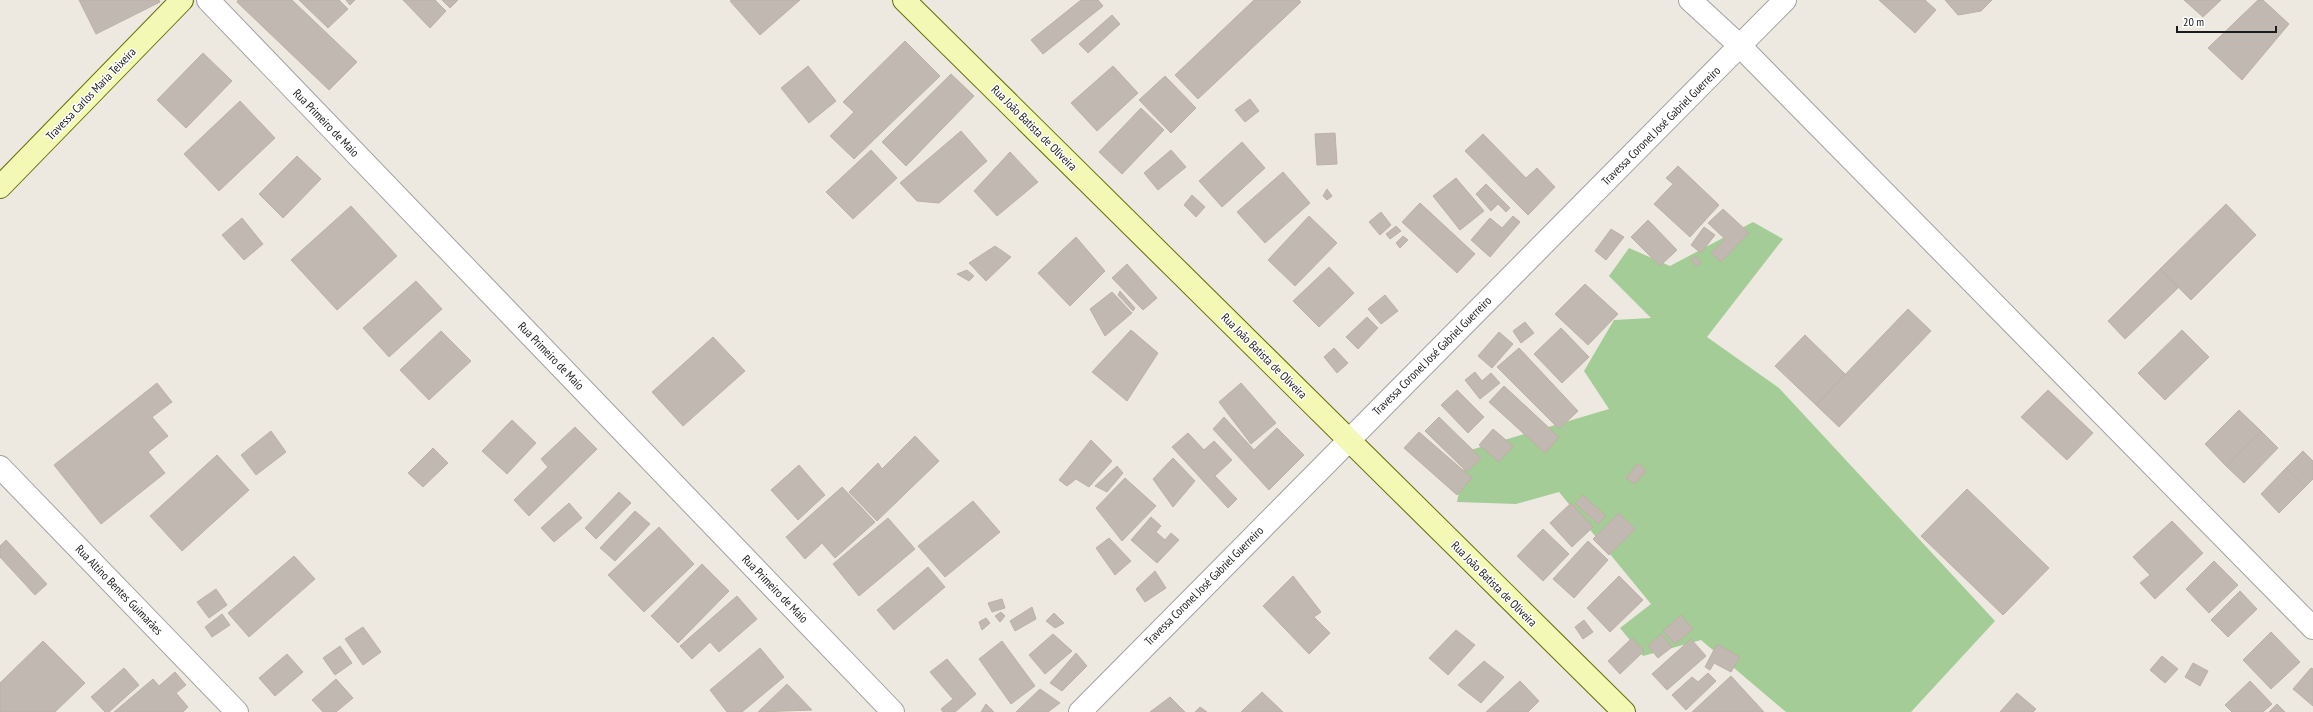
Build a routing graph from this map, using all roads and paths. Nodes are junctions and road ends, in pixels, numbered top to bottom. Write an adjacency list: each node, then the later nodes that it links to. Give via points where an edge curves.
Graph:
1 (182, 0): 7 (street, Travessa Carlos Maria Teixeira)
2 (208, 0): 12 (street, Rua Primeiro de Maio)
3 (904, 0): 8 (street, Rua João Batista de Oliveira)
4 (1690, 0): 6 (street)
5 (1785, 0): 6 (street, Travessa Coronel José Gabriel Guerreiro)
6 (1740, 46): 8 (street, Travessa Coronel José Gabriel Guerreiro); 10 (street)
7 (0, 187)
8 (1348, 440): 13 (street, Travessa Coronel José Gabriel Guerreiro); 14 (street, Rua João Batista de Oliveira)
9 (0, 468): 11 (street, Rua Altíno Bentes Guimarães)
10 (2313, 628)
11 (238, 712)
12 (894, 712)
13 (1080, 712)
14 (1624, 712)

